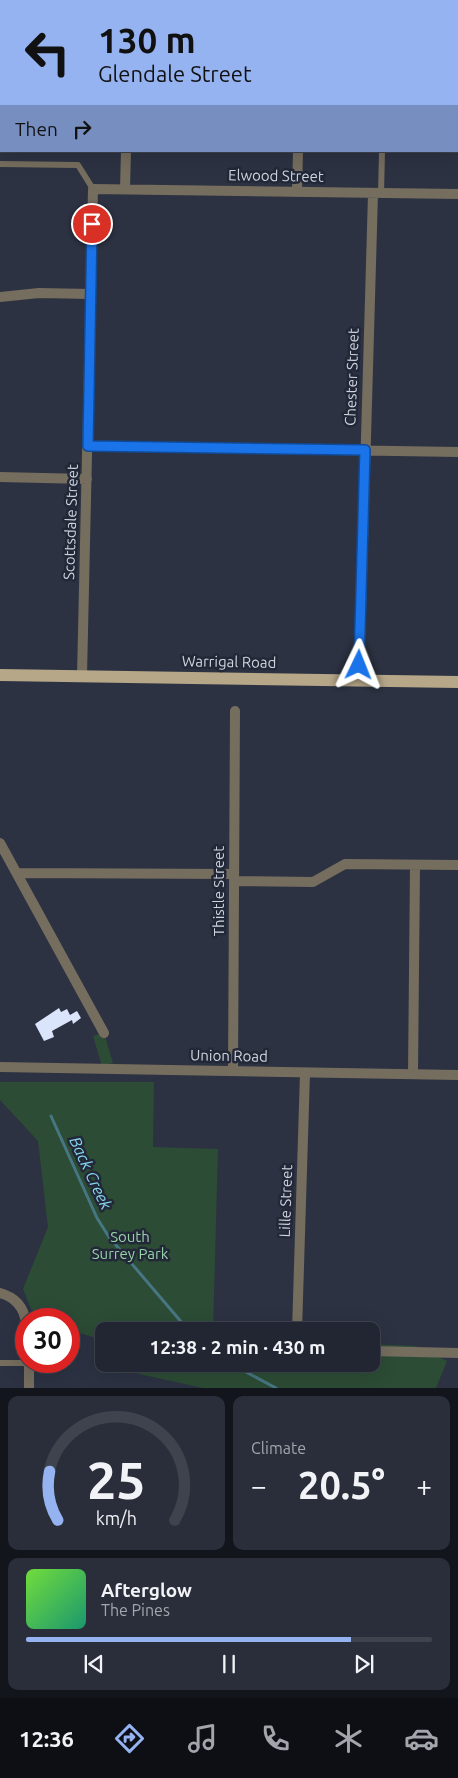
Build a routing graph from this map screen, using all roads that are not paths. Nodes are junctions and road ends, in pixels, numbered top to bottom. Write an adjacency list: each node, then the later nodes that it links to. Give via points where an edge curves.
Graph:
1 (126, 152): 6 (street)
2 (298, 152): 7 (street)
3 (382, 152): 8 (lane)
4 (0, 164): 5 (lane, via 78,165)
5 (93, 189): 6 (street, Elwood Street); 10 (street, Scottsdale Street)
6 (125, 189): 7 (street, Elwood Street)
7 (297, 192): 8 (street, Elwood Street)
8 (377, 194): 9 (street, Elwood Street); 13 (street, Chester Street)
9 (458, 194)
10 (91, 294): 11 (street, via 39,293); 12 (street, Scottsdale Street)
11 (0, 297)
12 (88, 446): 13 (street); 16 (street, Scottsdale Street)
13 (365, 450): 14 (street); 19 (street, Chester Street)
14 (458, 452)
15 (0, 477): 16 (street)
16 (87, 479): 18 (street, Scottsdale Street)
17 (0, 675): 18 (main road, Warrigal Road)
18 (82, 676): 19 (main road, Warrigal Road)
19 (358, 681): 20 (main road, Warrigal Road)
20 (458, 682)
21 (235, 712): 26 (street, Thistle Street)
22 (0, 844): 25 (street)
23 (415, 865): 24 (street); 26 (street, via 345,864 312,882); 31 (street)
24 (458, 865)
25 (17, 873): 26 (street); 27 (street)
26 (234, 878): 29 (street, Thistle Street)
27 (104, 1033)
28 (0, 1068): 29 (street, Union Road)
29 (233, 1071): 30 (street, Union Road)
30 (305, 1073): 31 (street, Union Road); 35 (street, Lille Street)
31 (412, 1074): 32 (street, Union Road)
32 (458, 1076)
33 (0, 1293): 34 (street, via 10,1296)
34 (20, 1308)
35 (296, 1322)
36 (380, 1351): 37 (street)
37 (458, 1353)
38 (15, 1362): 39 (lane)
39 (0, 1363)
40 (29, 1373): 41 (street)
41 (29, 1388)

